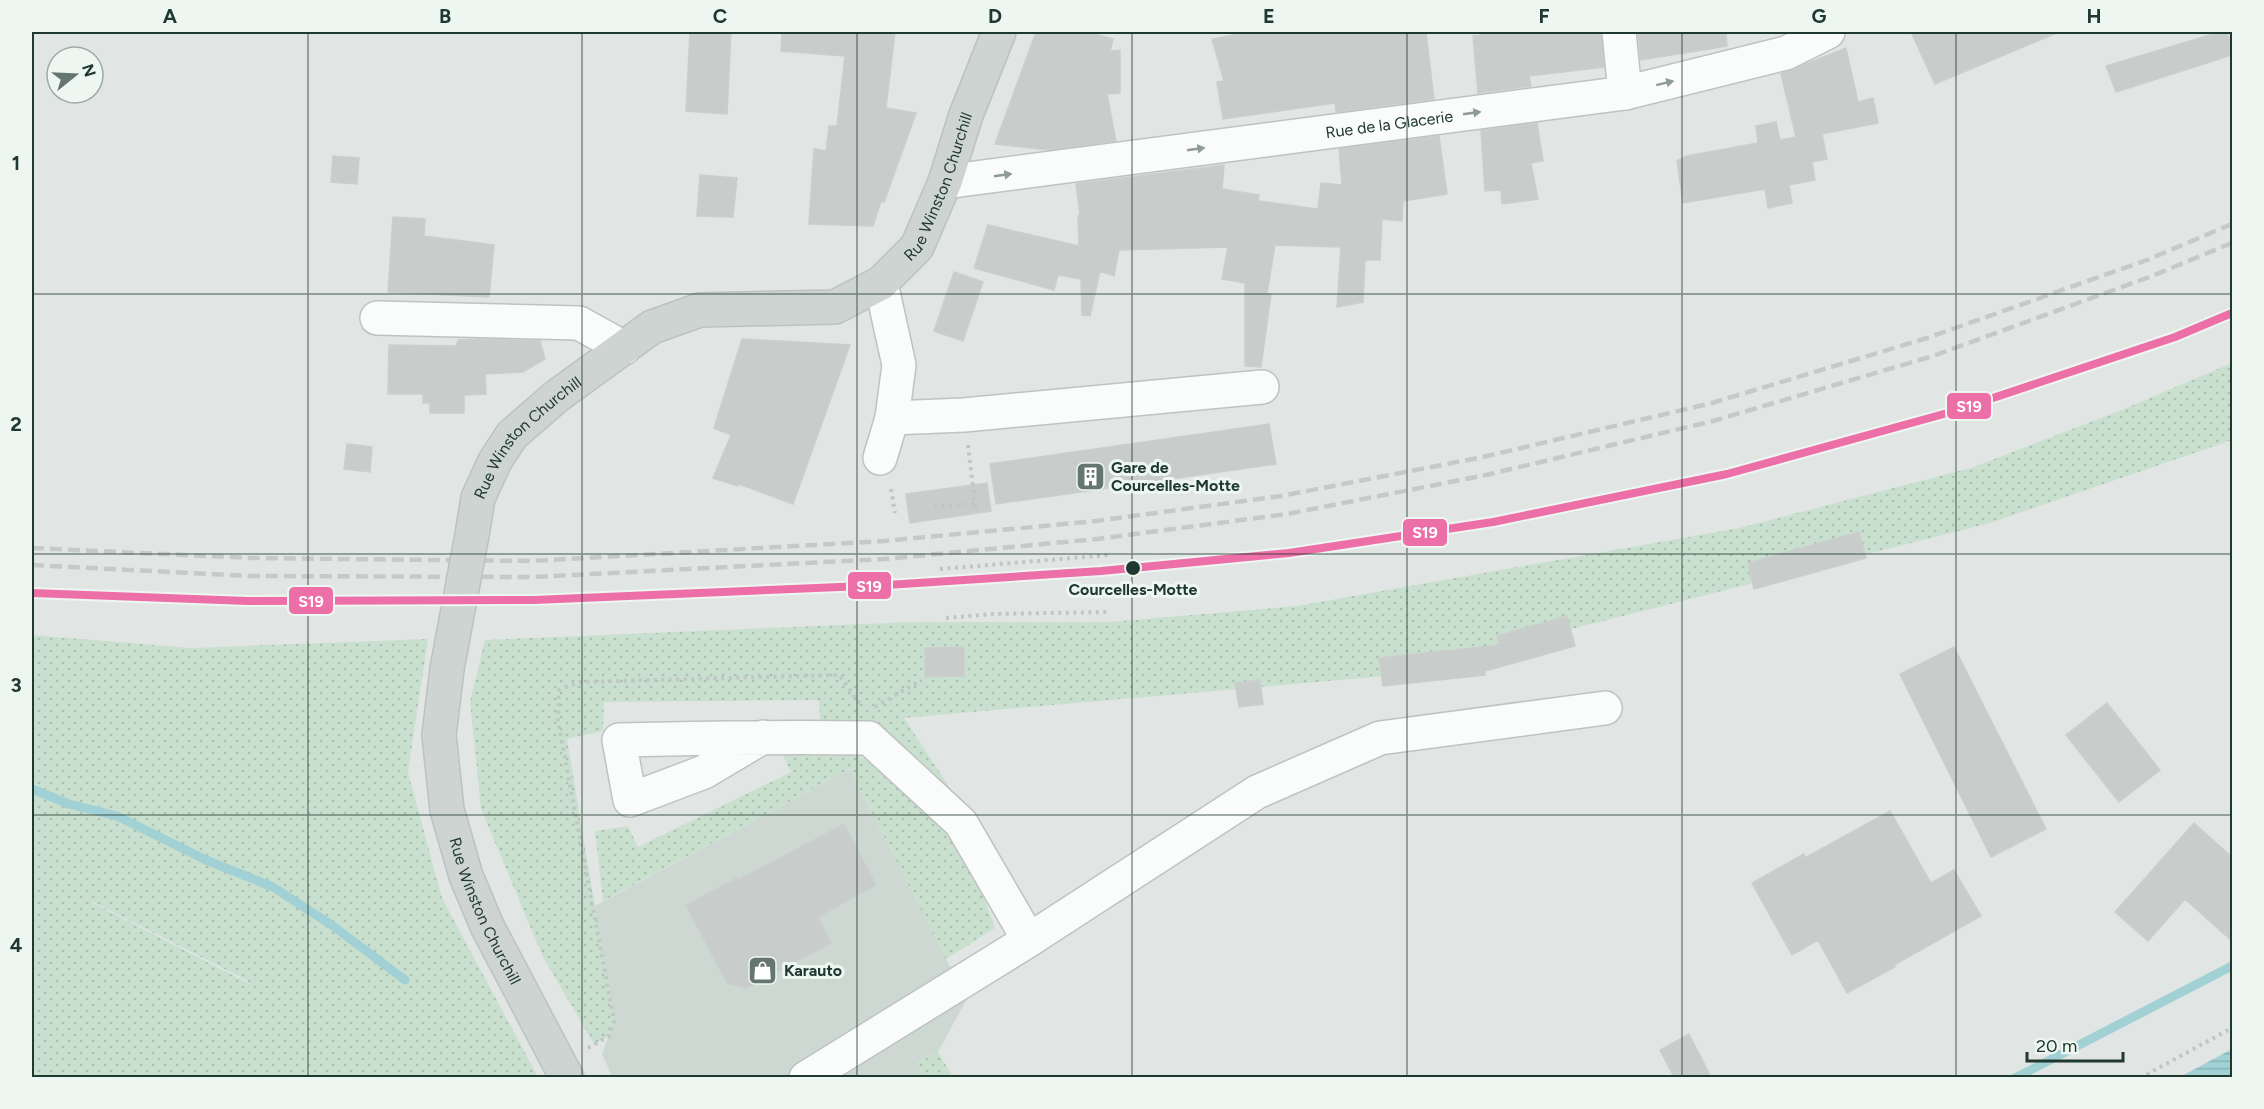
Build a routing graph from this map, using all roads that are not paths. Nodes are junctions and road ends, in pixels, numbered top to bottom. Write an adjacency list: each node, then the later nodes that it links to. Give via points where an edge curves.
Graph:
1 (999, 32): 5 (main road, Rue Winston Churchill)
2 (1619, 32): 4 (street)
3 (1828, 32): 4 (street, Rue de la Glacerie, one-way to 3, via 1786,53)
4 (1625, 93): 5 (street, Rue de la Glacerie, one-way to 4)
5 (945, 182): 6 (main road, Rue Winston Churchill, via 917,247)
6 (881, 283): 8 (main road, Rue Winston Churchill, via 834,307 700,310 652,327); 10 (street, via 898,365)
7 (377, 318): 8 (street, via 579,323)
8 (624, 348): 15 (main road, Rue Winston Churchill, bridge, via 557,396 512,435 495,461 478,498 439,735 447,810 466,876 487,926)
9 (1262, 387): 10 (street, via 964,415)
10 (892, 418): 11 (street)
11 (880, 458)
12 (1605, 708): 14 (street, via 1380,738 1257,792)
13 (763, 737): 14 (street, via 869,738 961,823)
14 (1029, 940): 16 (street)
15 (567, 1077)
16 (807, 1077)

